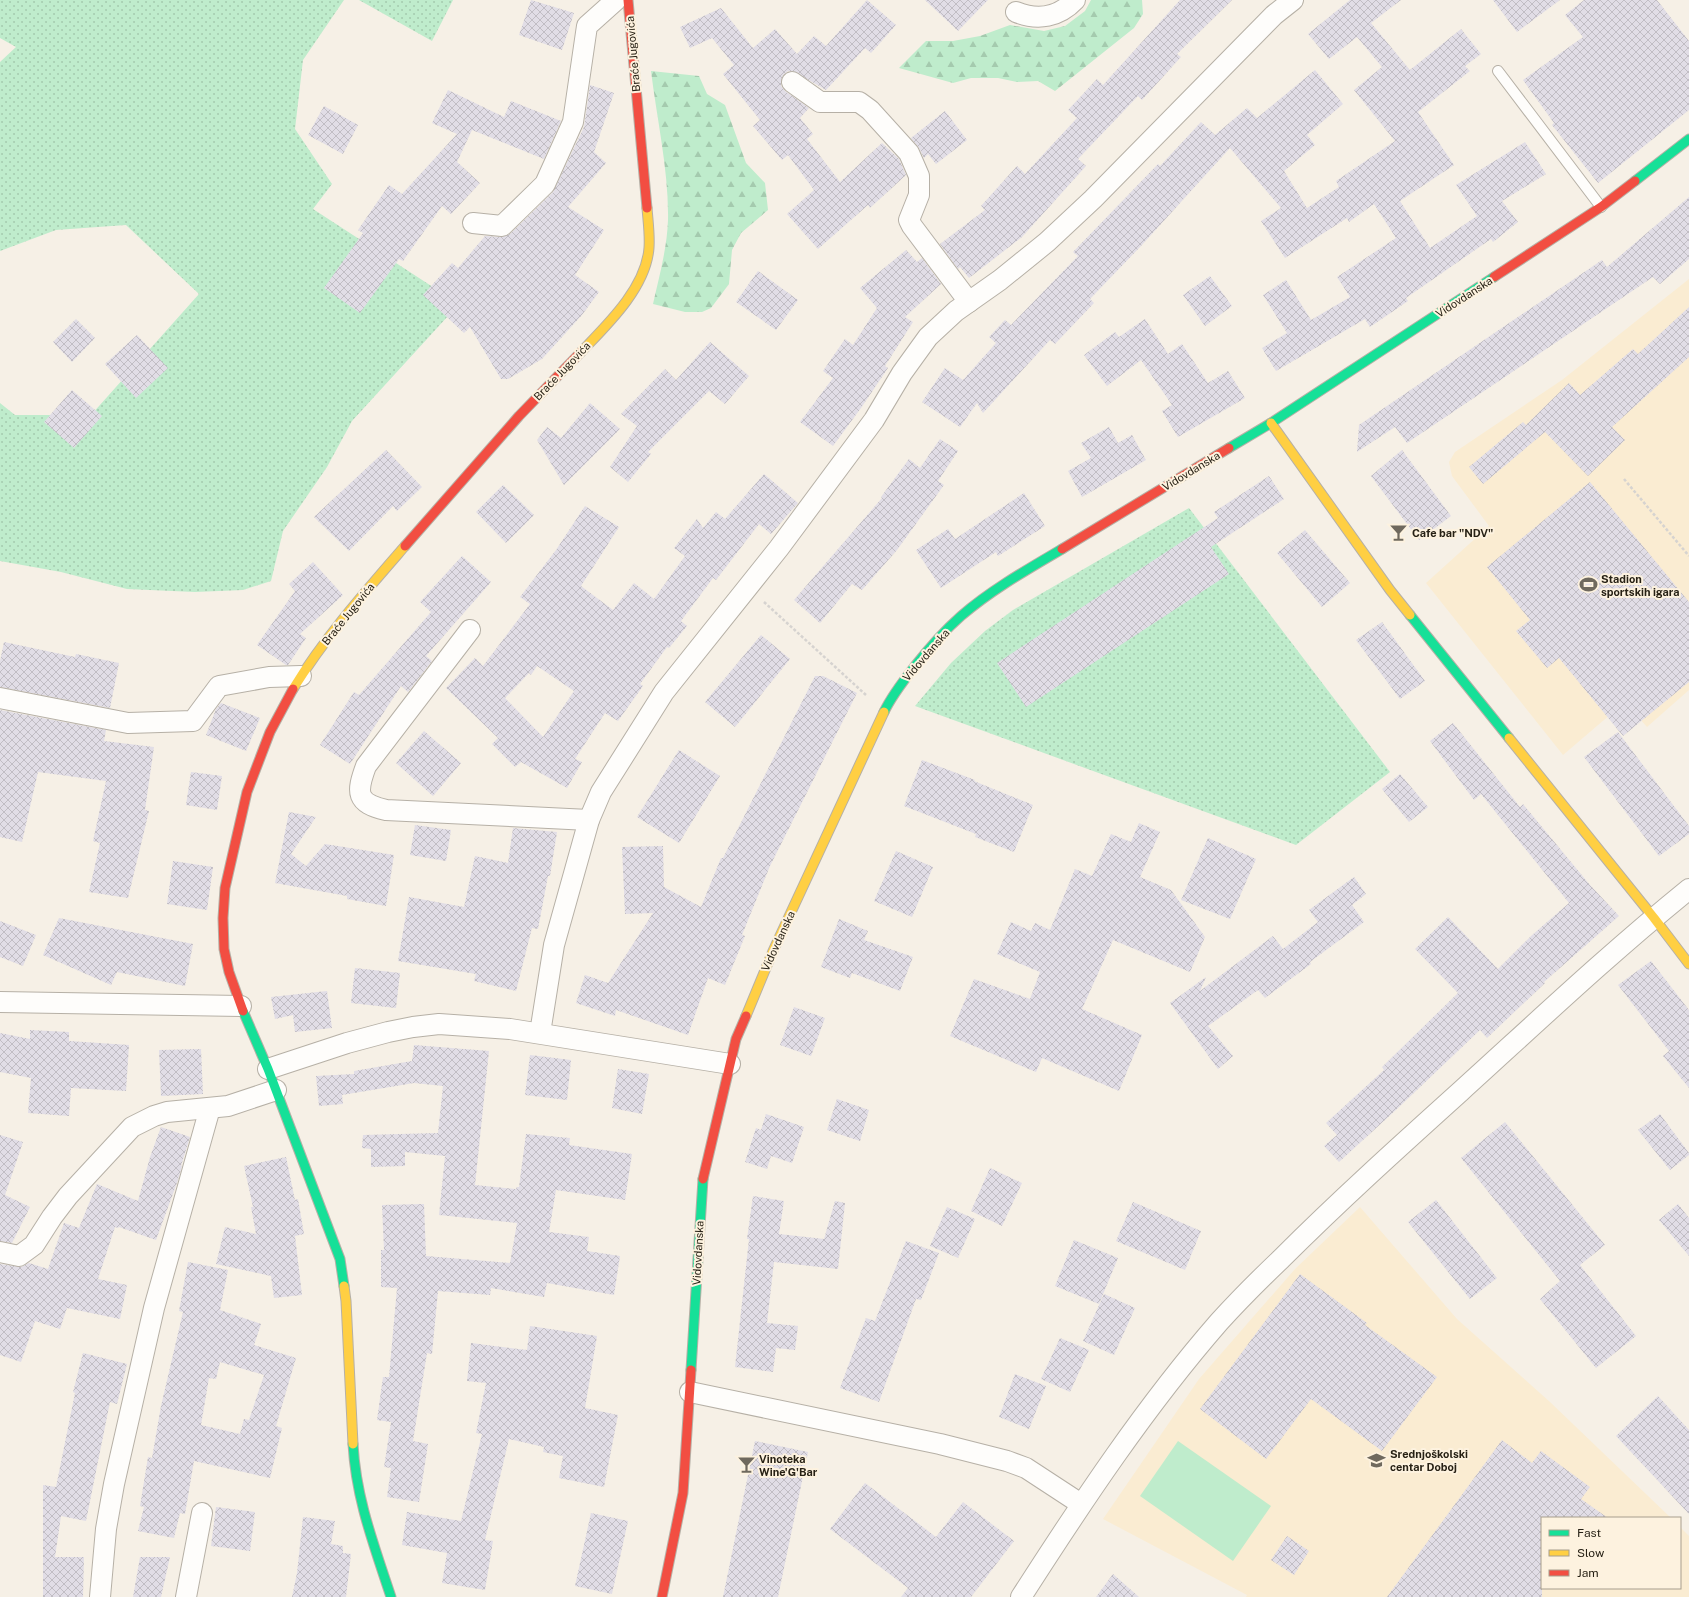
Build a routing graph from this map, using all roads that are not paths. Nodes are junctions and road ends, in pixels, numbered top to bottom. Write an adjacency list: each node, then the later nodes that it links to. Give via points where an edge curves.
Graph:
1 (616, 0): 10 (street, via 588,26 573,122 545,184 502,226)
2 (628, 0): 14 (street, Braće Jugovića, via 649,249 637,287 602,330 519,416 361,596)
3 (1075, 0): 5 (street, via 1067,8 1041,18 1028,17)
4 (1293, 0): 11 (street, via 1274,15 1093,199 1047,242)
5 (1016, 12)
6 (1498, 71): 9 (lane)
7 (792, 82): 11 (street, via 820,102 859,102 870,110 909,153 919,176 920,186 909,220)
8 (1689, 139): 9 (street, Vidovdanska)
9 (1601, 206): 12 (street, Vidovdanska)
10 (473, 223)
11 (969, 302): 16 (street, via 928,337 902,373 874,420 789,535 664,692 601,792)
12 (1271, 423): 18 (street, via 1390,590); 23 (street, Vidovdanska, via 1020,574 960,617 920,658 888,704 773,951 736,1039)
13 (470, 630): 16 (street, via 366,766 360,784 362,798 371,806 386,810)
14 (301, 676): 15 (street, via 269,677 219,686 193,721 128,723); 21 (street, Braće Jugovića, via 270,732 247,792 225,888 224,949)
15 (0, 698)
16 (589, 820): 22 (street, via 554,945)
17 (1689, 889): 18 (street)
18 (1654, 918): 19 (street); 29 (street, via 1329,1211 1239,1300 1176,1375)
19 (1689, 964)
20 (0, 1002): 21 (street)
21 (241, 1006): 24 (street, Braće Jugovića)
22 (540, 1033): 23 (street); 24 (street, via 439,1024 413,1027 347,1043)
23 (730, 1064): 28 (street, Vidovdanska, via 703,1177)
24 (268, 1069): 25 (street, Braće Jugovića)
25 (276, 1090): 26 (street, via 228,1106); 33 (street, Braće Jugovića, via 340,1259 346,1301 357,1484 362,1509)
26 (210, 1108): 27 (street, via 167,1112 132,1128 68,1196 30,1249 20,1256); 31 (street, via 152,1316 114,1484 106,1529)
27 (0, 1252)
28 (690, 1392): 29 (street, via 940,1444 1007,1461 1026,1468); 34 (street, Vidovdanska, via 683,1493)
29 (1081, 1504): 35 (street)
30 (202, 1513): 32 (street)
31 (100, 1597)
32 (186, 1597)
33 (391, 1597)
34 (662, 1597)
35 (1021, 1597)

